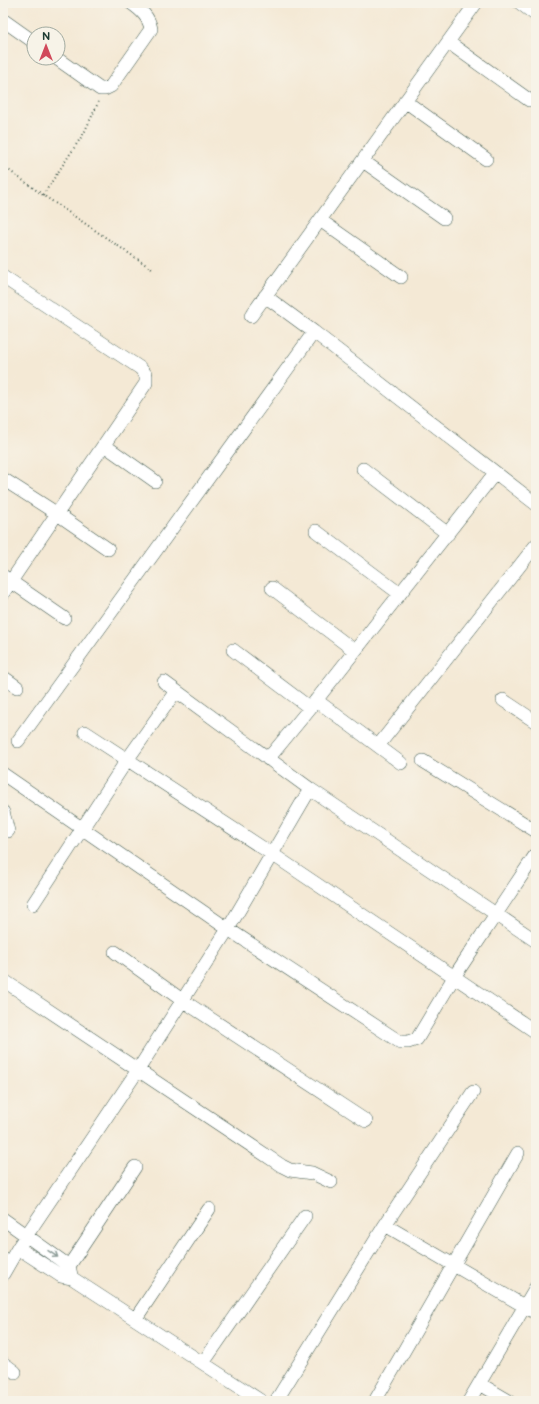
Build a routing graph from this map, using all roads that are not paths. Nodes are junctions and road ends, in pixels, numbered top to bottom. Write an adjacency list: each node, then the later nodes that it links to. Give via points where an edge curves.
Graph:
1 (131, 3): 8 (street, via 143,11 151,29 111,86 100,89)
2 (476, 3): 7 (street)
3 (520, 3): 4 (street)
4 (536, 15)
5 (3, 20): 6 (street)
6 (26, 36)
7 (448, 42): 9 (street); 10 (street)
8 (66, 65)
9 (529, 100)
10 (405, 101): 11 (street); 12 (street)
11 (486, 159)
12 (363, 160): 13 (street); 14 (street)
13 (444, 218)
14 (320, 220): 16 (street); 17 (street)
15 (3, 276): 20 (street, via 146,374 146,383)
16 (401, 277)
17 (266, 296): 18 (street); 19 (street)
18 (251, 316)
19 (314, 332): 22 (street); 46 (street)
20 (104, 445): 24 (street); 26 (street)
21 (363, 469): 28 (street)
22 (495, 473): 25 (street); 28 (street)
23 (3, 478): 26 (street)
24 (155, 481)
25 (536, 504)
26 (56, 513): 30 (street); 31 (street)
27 (316, 531): 34 (street)
28 (448, 534): 34 (street)
29 (536, 545): 47 (street)
30 (108, 549)
31 (7, 578): 33 (street); 35 (street)
32 (272, 588): 37 (street)
33 (3, 593)
34 (400, 594): 37 (street)
35 (64, 618)
36 (234, 650): 43 (street)
37 (355, 651): 43 (street)
38 (3, 677): 40 (street)
39 (164, 682): 41 (street)
40 (17, 687)
41 (176, 691): 48 (street); 49 (street)
42 (503, 700): 44 (street)
43 (313, 704): 47 (street); 48 (street)
44 (536, 722)
45 (85, 732): 49 (street)
46 (18, 741)
47 (378, 746): 51 (street)
48 (268, 759): 53 (street)
49 (127, 760): 55 (street); 58 (street)
50 (423, 761): 57 (street)
51 (401, 763)
52 (3, 774): 55 (street)
53 (310, 789): 58 (street); 61 (street)
54 (3, 812): 56 (street)
55 (82, 827): 60 (street); 62 (street)
56 (8, 831)
57 (536, 831)
58 (272, 854): 62 (street); 65 (street)
59 (536, 854): 61 (street)
60 (33, 904)
61 (497, 914): 63 (street); 65 (street)
62 (228, 929): 65 (street, via 400,1042 417,1039); 67 (street)
63 (536, 941)
64 (115, 952): 67 (street)
65 (454, 977): 68 (street)
66 (3, 980): 69 (street)
67 (182, 1000): 69 (street); 71 (street)
68 (536, 1032)
69 (138, 1070): 74 (street, via 282,1166 290,1170 312,1173); 79 (street)
70 (473, 1092): 78 (street)
71 (366, 1121)
72 (518, 1153): 81 (street)
73 (135, 1167): 82 (street)
74 (331, 1182)
75 (209, 1209): 87 (street)
76 (305, 1216): 88 (street)
77 (3, 1219): 79 (street)
78 (385, 1225): 81 (street); 93 (street)
79 (26, 1236): 80 (street); 82 (street, one-way to 82, via 56,1256)
80 (18, 1248): 82 (street); 83 (street)
81 (454, 1264): 85 (street); 94 (street)
82 (67, 1273): 87 (street)
83 (3, 1274)
84 (536, 1287): 85 (street)
85 (525, 1306): 86 (street); 91 (street)
86 (536, 1313)
87 (136, 1318): 88 (street)
88 (203, 1363): 92 (street)
89 (3, 1364): 90 (street)
90 (15, 1372)
91 (480, 1384): 95 (street); 96 (street)
92 (261, 1401)
93 (276, 1401)
94 (375, 1401)
95 (469, 1401)
96 (509, 1401)

